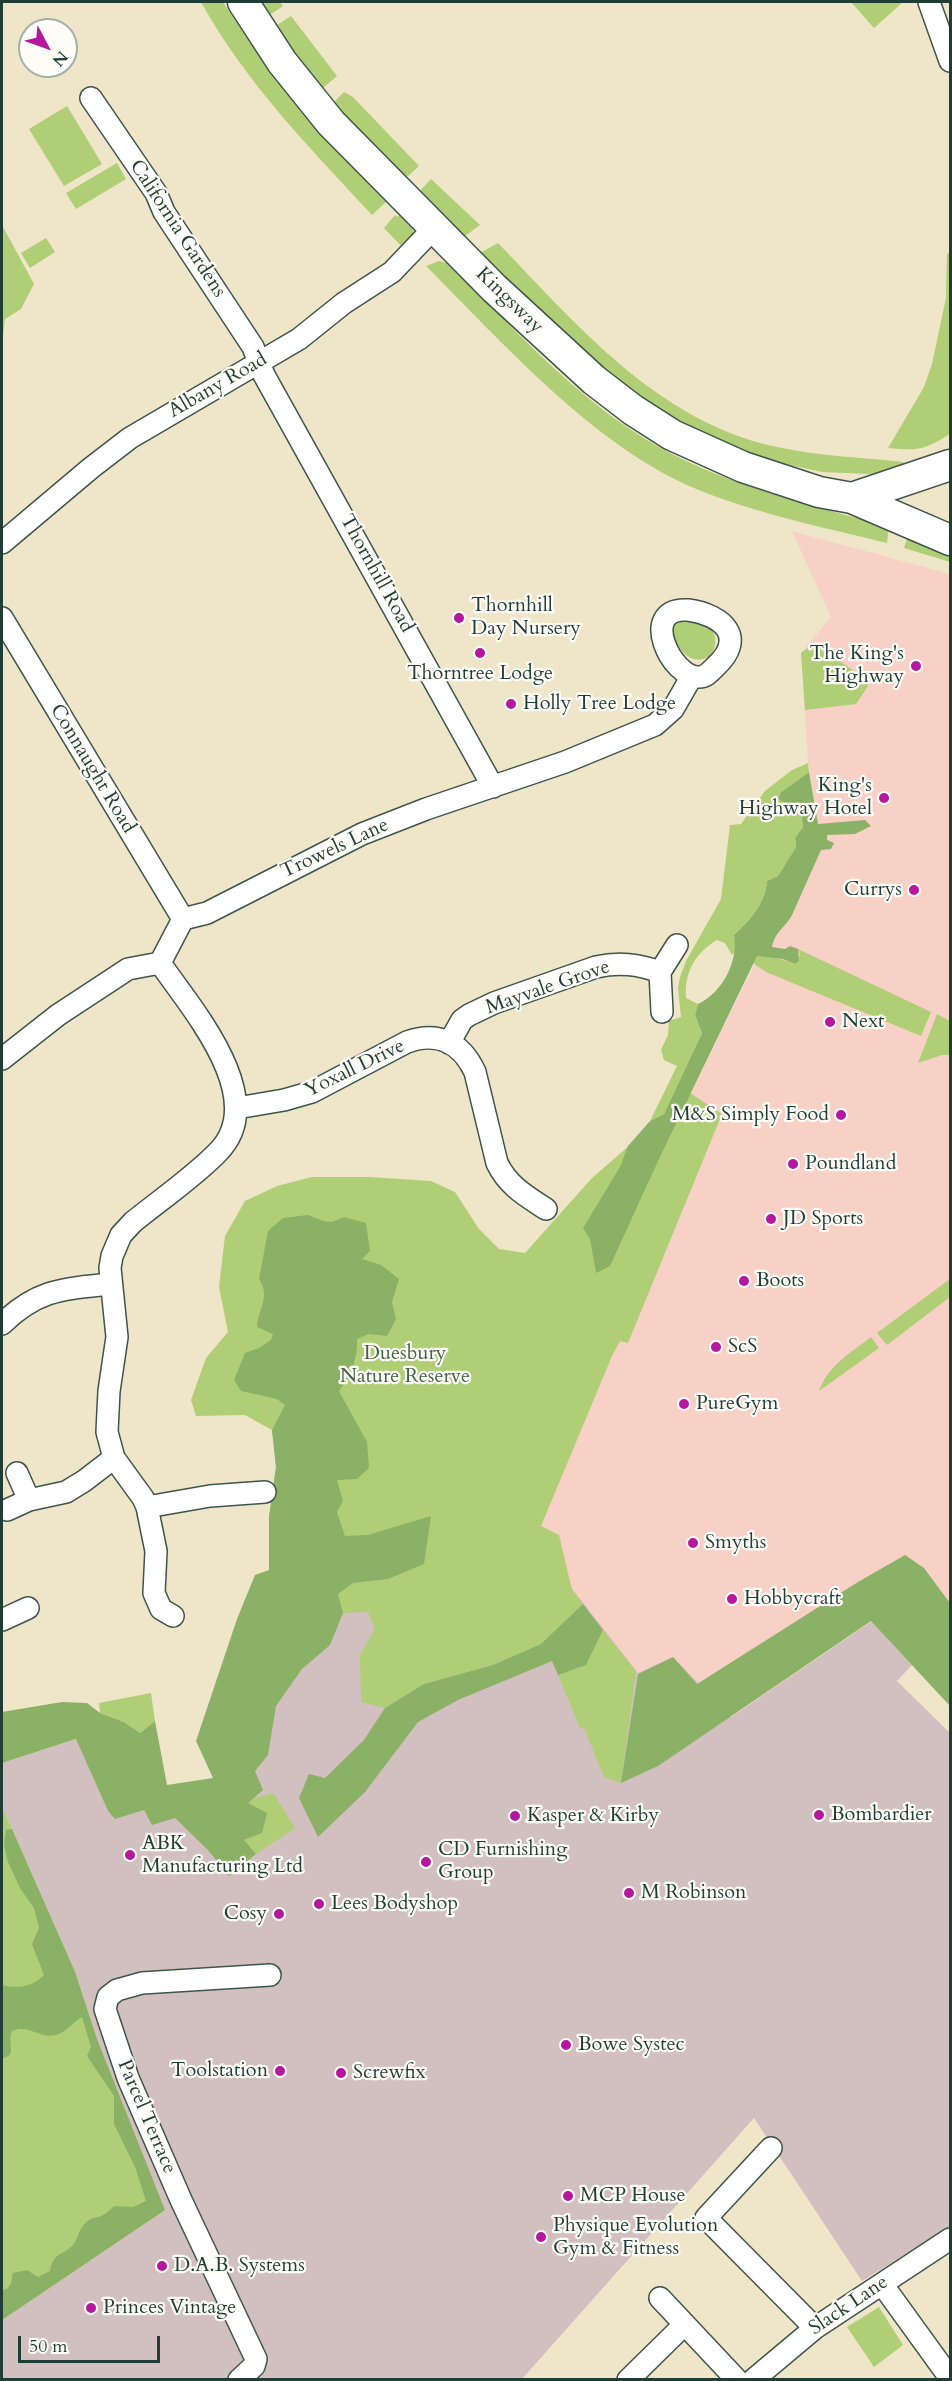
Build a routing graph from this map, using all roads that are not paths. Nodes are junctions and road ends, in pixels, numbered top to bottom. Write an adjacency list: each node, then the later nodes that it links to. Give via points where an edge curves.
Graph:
1 (243, 2): 6 (highway, Kingsway, via 282,62 323,114)
2 (929, 2): 3 (street)
3 (946, 25): 4 (street)
4 (951, 61)
5 (91, 98): 7 (street, California Gardens, via 235,318 253,347)
6 (434, 228): 7 (street, Albany Road, via 392,272 299,339); 9 (highway, Kingsway, via 585,373 633,410 672,435 743,467 819,492)
7 (257, 363): 11 (street, Albany Road, via 130,438); 14 (street, Thornhill Road)
8 (951, 465): 9 (highway, Kingsway)
9 (852, 498): 10 (highway, Kingsway)
10 (951, 540)
11 (2, 543)
12 (2, 618): 15 (street, Connaught Road)
13 (692, 676): 14 (street, Trowels Lane, via 673,709 655,725)
14 (493, 786): 15 (street, Trowels Lane, via 362,834 207,913)
15 (183, 918): 17 (street)
16 (677, 945): 18 (street)
17 (160, 963): 21 (street, via 128,969 57,1014); 22 (street, via 222,1058)
18 (660, 972): 19 (street); 20 (street, Mayvale Grove, via 627,964 597,968 469,1015)
19 (662, 1012)
20 (449, 1043): 22 (street, Yoxall Drive, via 421,1037 312,1092); 23 (street, via 469,1059 475,1072 502,1174 521,1193)
21 (2, 1059)
22 (237, 1108): 24 (street, via 234,1127 219,1151 121,1235 111,1257)
23 (546, 1209)
24 (111, 1284): 25 (street, via 47,1293 28,1302); 26 (street, via 117,1337 107,1432)
25 (2, 1324)
26 (114, 1458): 29 (street, via 66,1492); 30 (street)
27 (17, 1473): 29 (street)
28 (265, 1492): 30 (street)
29 (29, 1500): 31 (street)
30 (147, 1507): 33 (street, via 156,1551 154,1593 161,1609)
31 (7, 1510)
32 (28, 1608): 34 (street)
33 (173, 1616)
34 (2, 1620)
35 (270, 1975): 43 (street, Parcel Terrace, via 142,1983 117,1990 108,1997 105,2009 128,2078 256,2358 254,2366)
36 (771, 2148): 41 (street, via 706,2218)
37 (951, 2239): 38 (street, Slack Lane)
38 (882, 2284): 41 (street, Slack Lane); 42 (street)
39 (660, 2298): 40 (street)
40 (684, 2325): 44 (street); 45 (street)
41 (815, 2328): 46 (street, Slack Lane)
42 (951, 2378)
43 (239, 2379)
44 (628, 2379)
45 (737, 2379)
46 (753, 2379)

